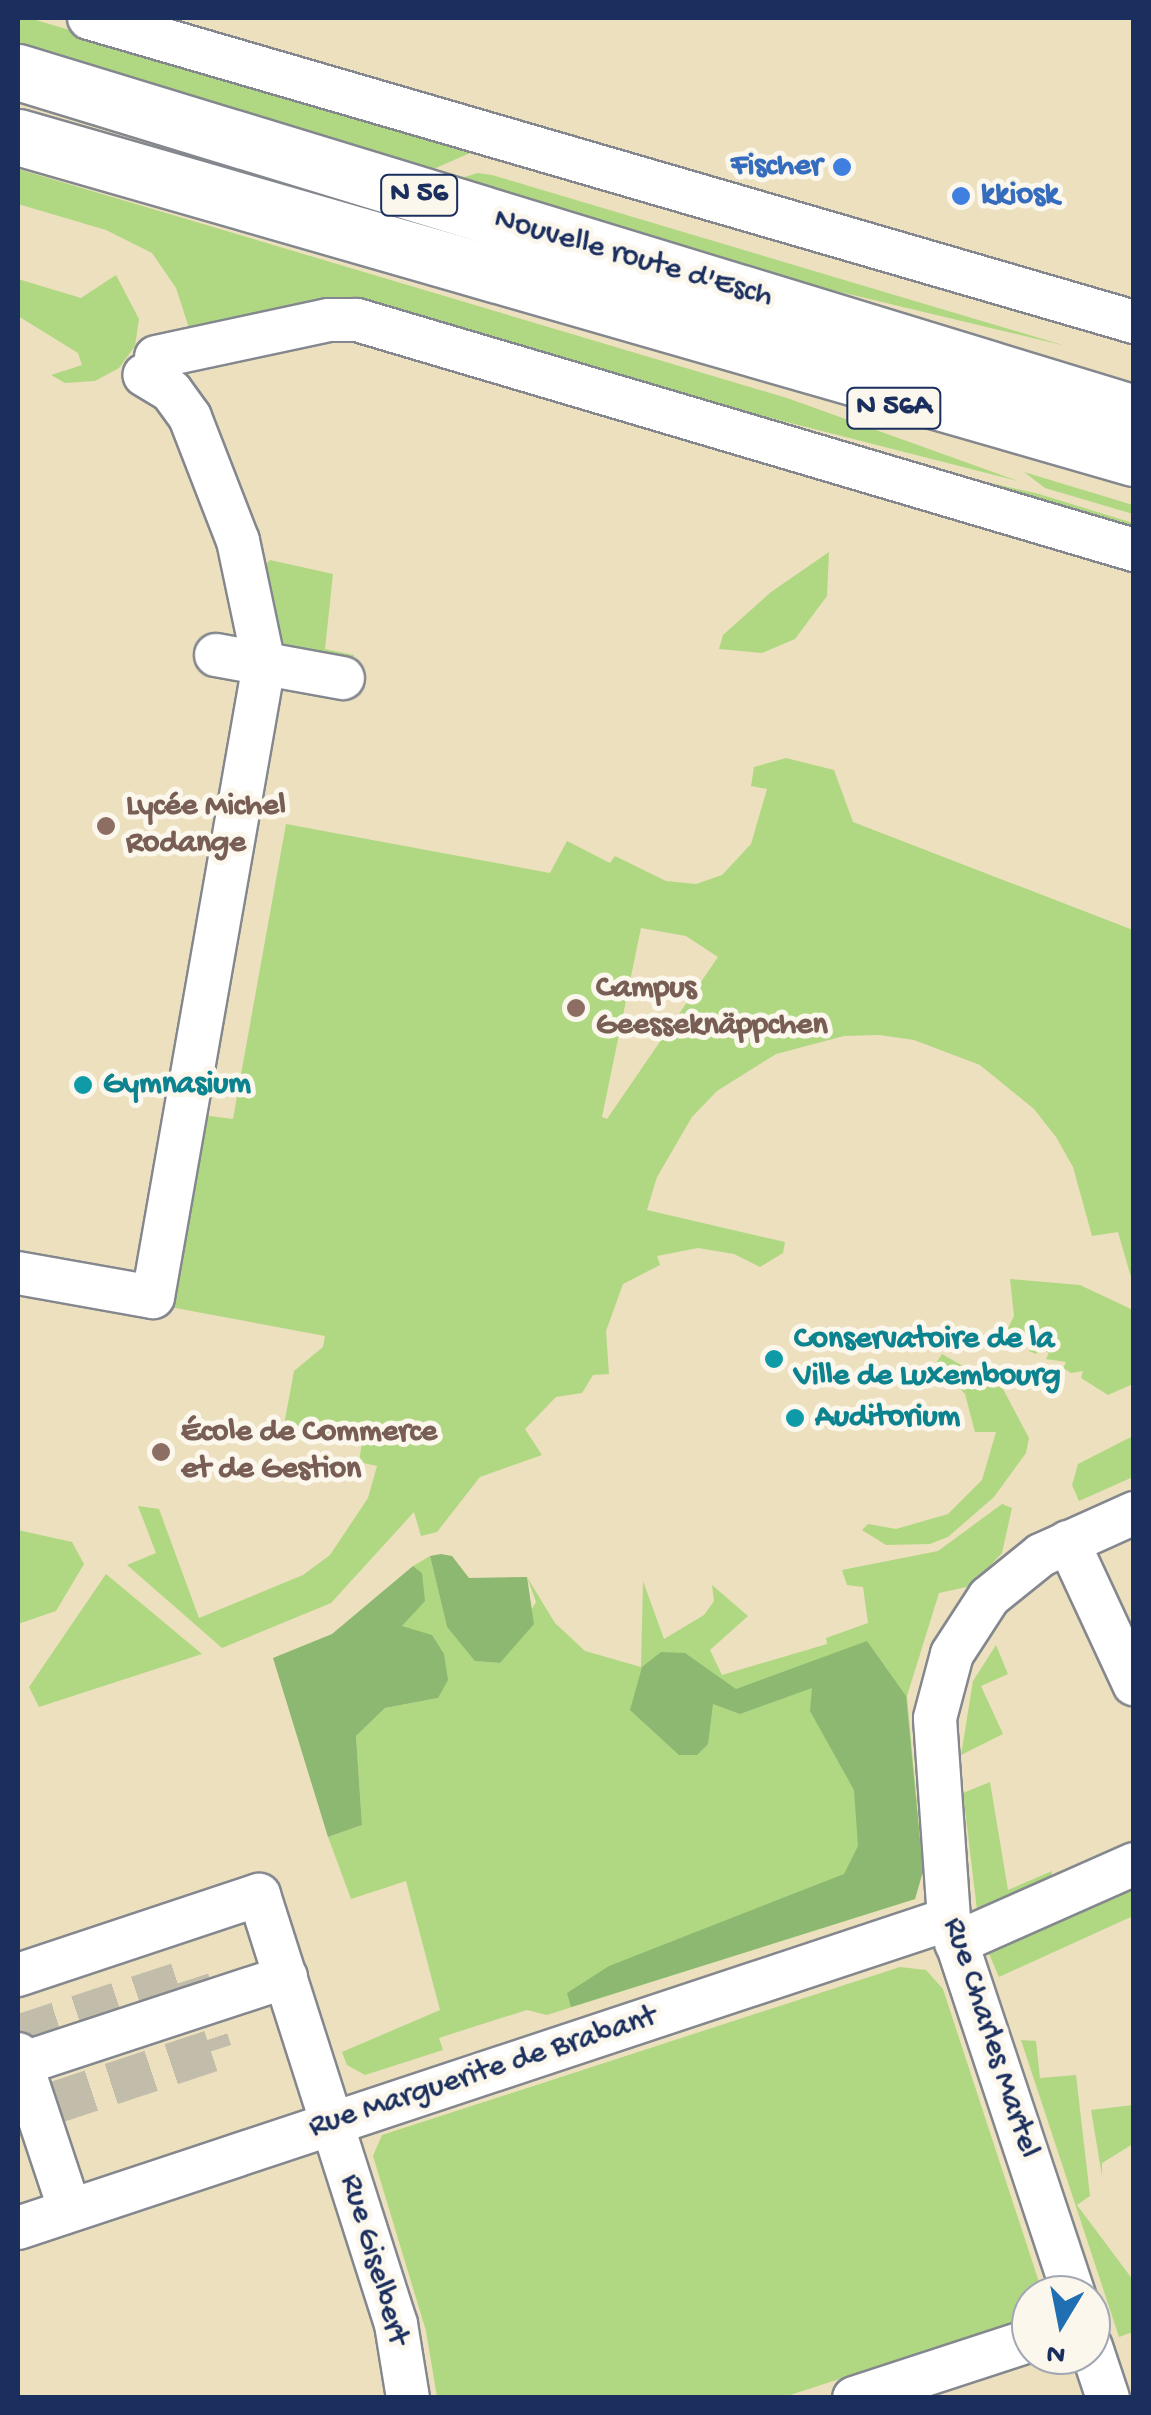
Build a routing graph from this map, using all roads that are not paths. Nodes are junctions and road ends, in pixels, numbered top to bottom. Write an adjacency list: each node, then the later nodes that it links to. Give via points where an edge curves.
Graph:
1 (89, 18): 5 (street)
2 (18, 72): 4 (highway, Nouvelle route d'Esch / N 56)
3 (18, 137): 6 (highway, Nouvelle route d'Esch / N 56)
4 (821, 314): 7 (highway, N 56, via 1038,349); 8 (highway, Nouvelle route d'Esch / N 56)
5 (1134, 322)
6 (793, 364): 9 (highway, Nouvelle route d'Esch / N 56); 10 (highway, N 56A, via 994,452)
7 (1134, 377)
8 (1134, 413)
9 (1134, 458)
10 (1134, 493)
11 (1134, 550): 13 (street, via 357,320 329,320 150,366 190,418 238,541)
12 (216, 655): 13 (street)
13 (264, 664): 14 (street); 15 (street, via 152,1297)
14 (343, 678)
15 (18, 1273)
16 (1134, 1513): 17 (street, Rue Charles Martel)
17 (1068, 1542): 18 (street); 20 (street, Rue Charles Martel, via 1041,1554 989,1597 952,1654 941,1686 935,1752)
18 (1134, 1684)
19 (1134, 1864): 20 (street, Rue Marguerite de Brabant)
20 (952, 1931): 25 (street, Rue Marguerite de Brabant); 28 (street, Rue Charles Martel)
21 (282, 1963): 22 (street, via 260,1896); 23 (street); 24 (street); 24 (street); 25 (street, Rue Giselbert)
22 (18, 1974)
23 (18, 2005)
24 (21, 2061): 26 (street)
25 (334, 2123): 26 (street, Rue Marguerite de Brabant); 30 (street, Rue Giselbert, via 396,2324)
26 (70, 2210): 27 (street, Rue Marguerite de Brabant)
27 (18, 2228)
28 (1067, 2275)
29 (1011, 2347): 31 (street)
30 (408, 2398)
31 (854, 2398)

